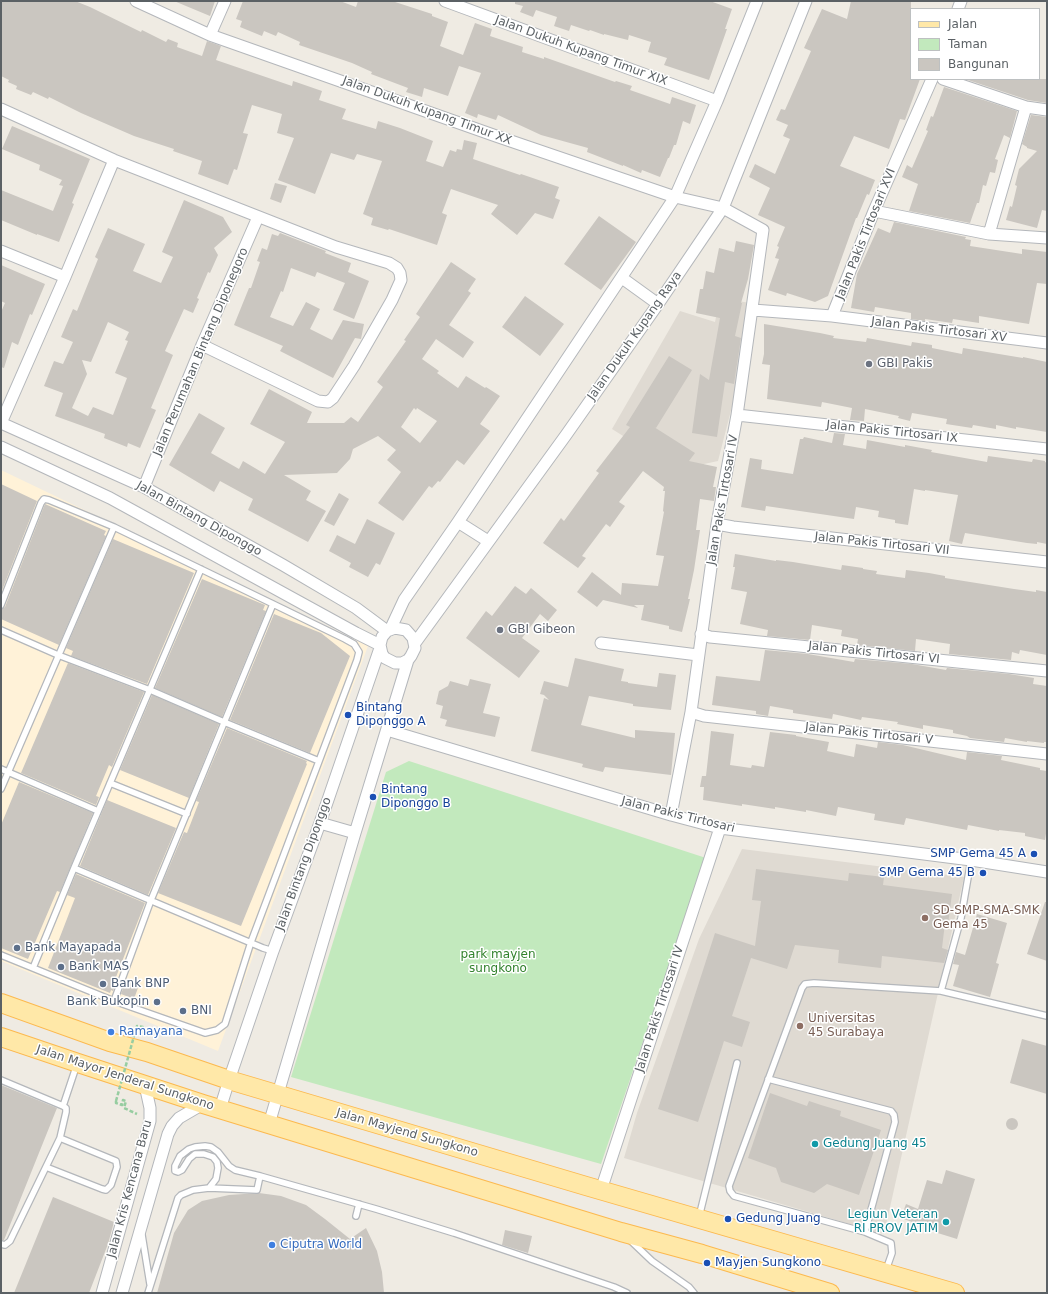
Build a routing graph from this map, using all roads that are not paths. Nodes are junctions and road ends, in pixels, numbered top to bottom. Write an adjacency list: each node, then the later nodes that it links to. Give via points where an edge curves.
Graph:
1 (136, 1): 6 (street, Jalan Dukuh Kupang Timur XX)
2 (225, 1): 6 (street)
3 (445, 1): 9 (street, Jalan Dukuh Kupang Timur XIX)
4 (757, 1): 9 (street)
5 (806, 1): 15 (street, Jalan Dukuh Kupang Raya)
6 (210, 34): 14 (street, Jalan Dukuh Kupang Timur XX)
7 (932, 80): 16 (street, Jalan Pakis Tirtosari XVI)
8 (946, 80): 10 (street)
9 (717, 101): 14 (street)
10 (1026, 106): 12 (street); 18 (street)
11 (1, 109): 13 (street)
12 (1047, 110)
13 (114, 160): 17 (street); 21 (street)
14 (675, 197): 15 (street, Jalan Dukuh Kupang Timur XX); 22 (street)
15 (723, 208): 23 (street, Jalan Dukuh Kupang Raya); 24 (street, Jalan Pakis Tirtosari IV, via 764,230)
16 (874, 211): 18 (street); 25 (street, Jalan Pakis Tirtosari XVI)
17 (258, 217): 27 (street, Jalan Perumahan Bintang Diponegoro); 27 (street, via 389,264 400,273 399,286 354,366 328,402 318,402)
18 (990, 234): 19 (street)
19 (1047, 238)
20 (1, 251): 21 (street)
21 (65, 277): 29 (street)
22 (622, 278): 23 (street); 33 (street)
23 (658, 304): 36 (street, Jalan Dukuh Kupang Raya)
24 (753, 310): 25 (street); 28 (street, Jalan Pakis Tirtosari IV)
25 (832, 316): 26 (street, Jalan Pakis Tirtosari XV)
26 (1047, 343)
27 (202, 345): 32 (street, Jalan Perumahan Bintang Diponegoro)
28 (737, 415): 31 (street, Jalan Pakis Tirtosari IX); 34 (street, Jalan Pakis Tirtosari IV)
29 (1, 423): 32 (street, Jalan Bintang Diponggo)
30 (1, 447): 46 (street, Jalan Bintang Diponggo, via 110,498)
31 (1047, 449)
32 (144, 487): 42 (street, Jalan Bintang Diponggo, via 356,608)
33 (458, 522): 36 (street); 42 (street, via 404,600)
34 (717, 524): 37 (street, Jalan Pakis Tirtosari VII); 43 (street, Jalan Pakis Tirtosari IV)
35 (114, 527): 38 (lane); 40 (lane, via 44,499); 47 (lane)
36 (488, 540): 44 (street, Jalan Dukuh Kupang Raya)
37 (1047, 562)
38 (201, 569): 39 (lane); 51 (lane)
39 (273, 604): 53 (lane); 56 (lane, via 354,644 359,652)
40 (1, 605)
41 (1, 630): 47 (lane)
42 (388, 631): 44 (street, via 395,628 406,630); 46 (street, via 382,637)
43 (702, 634): 48 (street, Jalan Pakis Tirtosari IV); 50 (street, Jalan Pakis Tirtosari VI, via 710,637)
44 (415, 643): 49 (street)
45 (601, 643): 48 (street)
46 (380, 646): 49 (street, via 385,658 390,662 402,663); 64 (street, Jalan Bintang Diponggo)
47 (58, 655): 51 (lane); 58 (lane)
48 (698, 655): 52 (street, Jalan Pakis Tirtosari IV)
49 (408, 660): 54 (street)
50 (1047, 671)
51 (150, 690): 53 (lane); 59 (lane)
52 (691, 712): 55 (street, Jalan Pakis Tirtosari V, via 704,716); 63 (street, Jalan Pakis Tirtosari IV)
53 (224, 722): 56 (lane); 62 (lane)
54 (387, 730): 63 (street, Jalan Pakis Tirtosari); 66 (street)
55 (1047, 754)
56 (319, 761): 71 (lane)
57 (1, 769): 58 (lane)
58 (8, 772): 60 (lane); 61 (lane)
59 (110, 783): 61 (lane); 62 (lane)
60 (1, 789)
61 (98, 811): 68 (lane)
62 (187, 814): 70 (lane)
63 (671, 815): 65 (street, Jalan Pakis Tirtosari)
64 (320, 823): 66 (street); 72 (street, Jalan Bintang Diponggo)
65 (720, 828): 67 (street, Jalan Pakis Tirtosari); 94 (street, Jalan Pakis Tirtosari IV)
66 (355, 833): 86 (street)
67 (971, 860): 69 (street, Jalan Pakis Tirtosari); 75 (lane, via 961,918)
68 (74, 868): 70 (lane); 74 (lane)
69 (1047, 872)
70 (151, 900): 71 (lane); 76 (lane)
71 (251, 942): 72 (lane); 76 (lane, via 224,1024 218,1030 205,1033)
72 (273, 951): 84 (street, Jalan Bintang Diponggo)
73 (1, 955): 74 (lane)
74 (33, 968): 76 (lane)
75 (941, 990): 78 (lane); 82 (lane, via 805,984)
76 (114, 1001)
77 (1, 1003): 84 (main road, via 110,1042)
78 (1047, 1016)
79 (1, 1037): 81 (main road, Jalan Mayor Jenderal Sungkono)
80 (737, 1063): 97 (lane)
81 (78, 1064): 85 (main road, Jalan Mayor Jenderal Sungkono); 87 (lane)
82 (768, 1079): 100 (lane, via 891,1111 894,1115 895,1122); 100 (lane, via 729,1186 730,1191 734,1196)
83 (1, 1080): 87 (lane)
84 (229, 1080): 86 (main road, Jalan Mayjend Sungkono); 88 (street, Jalan Mayor Jenderal Sungkono)
85 (145, 1085): 88 (main road, Jalan Mayor Jenderal Sungkono); 104 (street, Jalan Kris Kencana Baru, via 150,1121)
86 (278, 1095): 89 (street); 94 (main road, Jalan Mayjend Sungkono)
87 (63, 1106): 90 (lane, via 66,1112)
88 (212, 1107): 89 (main road); 98 (street, Jalan Kris Kencana Baru, via 179,1118 172,1126)
89 (269, 1124): 99 (main road)
90 (60, 1138): 91 (lane); 91 (lane, via 116,1161 117,1167 111,1185 106,1190 102,1189)
91 (46, 1167): 101 (lane, via 10,1241 5,1245)
92 (260, 1176): 93 (lane, via 257,1190); 93 (lane, via 235,1170 211,1148 205,1146 189,1149 180,1156 175,1171 182,1170 195,1154 213,1157 218,1168 216,1180); 95 (lane)
93 (209, 1188): 103 (lane, via 193,1190 178,1198)
94 (593, 1188): 97 (main road, Jalan Mayjend Sungkono)
95 (359, 1204): 96 (lane); 107 (lane, via 454,1233)
96 (356, 1216)
97 (698, 1219): 102 (main road, Jalan Mayjend Sungkono)
98 (141, 1230): 103 (lane); 105 (street, Jalan Kris Kencana Baru)
99 (621, 1232): 108 (lane, via 652,1261); 109 (main road)
100 (865, 1232): 102 (lane, via 890,1243 892,1253)
101 (1, 1244)
102 (885, 1272): 110 (main road, Jalan Mayjend Sungkono)
103 (150, 1286): 106 (lane)
104 (102, 1293)
105 (122, 1293)
106 (148, 1293)
107 (627, 1293)
108 (694, 1293)
109 (830, 1293)
110 (955, 1293)

